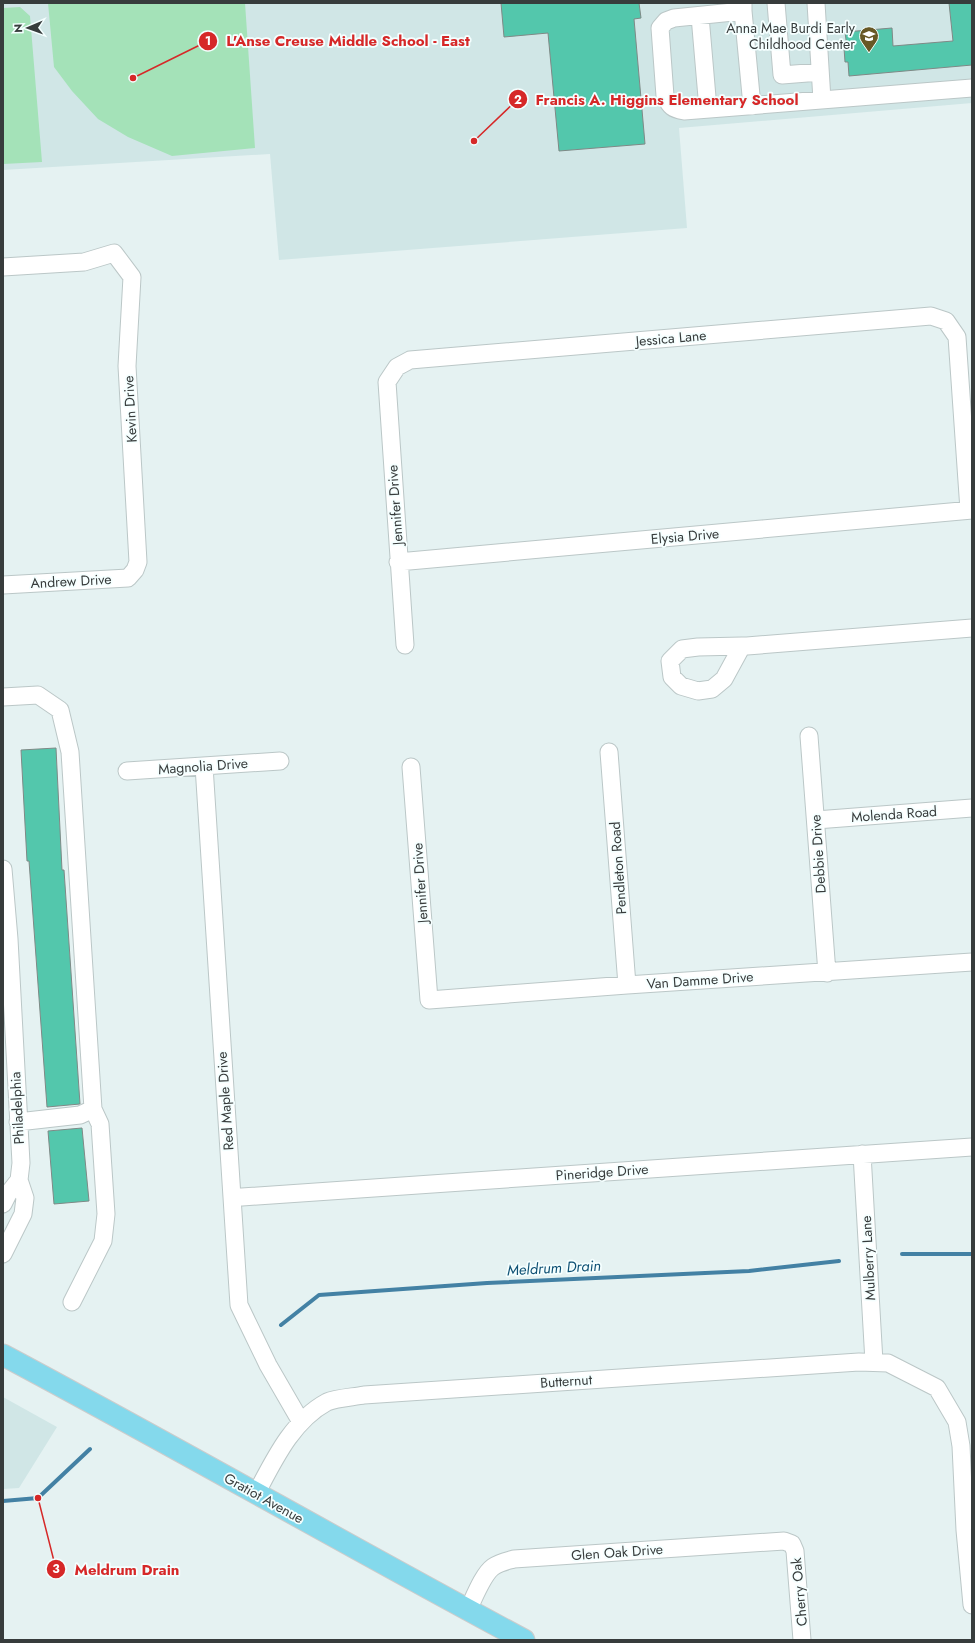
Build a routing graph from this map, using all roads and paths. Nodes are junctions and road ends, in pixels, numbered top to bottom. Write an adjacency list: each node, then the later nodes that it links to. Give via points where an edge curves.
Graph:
1 (776, 3): 5 (street, via 782,75)
2 (816, 3): 5 (street)
3 (743, 7): 4 (street); 8 (street)
4 (700, 16): 9 (street); 9 (street, via 674,18 666,21 660,28 665,96 669,106 674,109)
5 (820, 72): 7 (street)
6 (972, 88): 7 (street)
7 (822, 100): 8 (street)
8 (752, 106): 9 (street)
9 (708, 109)
10 (3, 267): 14 (street, Kevin Drive, via 84,262 114,253 132,277 127,366 138,562)
11 (397, 367): 12 (street, Jessica Lane, via 410,360 931,316 946,321 957,337); 13 (street, Jennifer Drive, via 387,382)
12 (971, 510): 13 (street, Elysia Drive)
13 (398, 562): 17 (street, Jennifer Drive)
14 (135, 570): 15 (street, Andrew Drive, via 128,578)
15 (3, 585)
16 (972, 628): 18 (street)
17 (405, 645)
18 (742, 646)
19 (3, 697): 34 (street, via 38,695 60,710 70,752)
20 (809, 736): 27 (street, Debbie Drive)
21 (609, 752): 31 (street, Pendleton Road)
22 (280, 761): 23 (street, Magnolia Drive)
23 (204, 766): 25 (street, Magnolia Drive); 39 (street, Red Maple Drive)
24 (411, 767): 32 (street, Jennifer Drive)
25 (127, 771)
26 (972, 808): 27 (street, Molenda Road)
27 (816, 820): 30 (street, Debbie Drive)
28 (3, 868): 33 (street, Philadelphia, via 9,939)
29 (972, 962): 30 (street, Van Damme Drive)
30 (827, 972): 31 (street, Van Damme Drive)
31 (627, 985): 32 (street, Van Damme Drive)
32 (429, 1000)
33 (8, 1027): 35 (street, Philadelphia)
34 (93, 1109): 35 (street, via 80,1116); 42 (street, via 100,1124 106,1221 103,1241)
35 (18, 1122): 38 (street, Philadelphia)
36 (972, 1147): 37 (street, Pineridge Drive)
37 (862, 1154): 39 (street, Pineridge Drive); 44 (street, Mulberry Lane)
38 (19, 1180): 40 (street); 41 (street, Philadelphia, via 25,1198 23,1214)
39 (232, 1197): 45 (street, Red Maple Drive, via 239,1305 268,1366)
40 (3, 1204)
41 (3, 1254)
42 (72, 1302)
43 (3, 1355): 46 (main road, Gratiot Avenue)
44 (874, 1362): 45 (street, Butternut, via 364,1395 328,1402); 47 (street, Butternut, via 888,1363 937,1388 957,1422 962,1446)
45 (301, 1422): 46 (street, Butternut, via 274,1459)
46 (256, 1494): 50 (main road, Gratiot Avenue)
47 (968, 1529): 49 (street, Butternut)
48 (792, 1544): 50 (street, Glen Oak Drive, via 784,1540 514,1559 492,1568); 52 (street, Cherry Oak, via 796,1551)
49 (972, 1605)
50 (468, 1610): 51 (main road, Gratiot Avenue)
51 (524, 1640)
52 (802, 1640)

